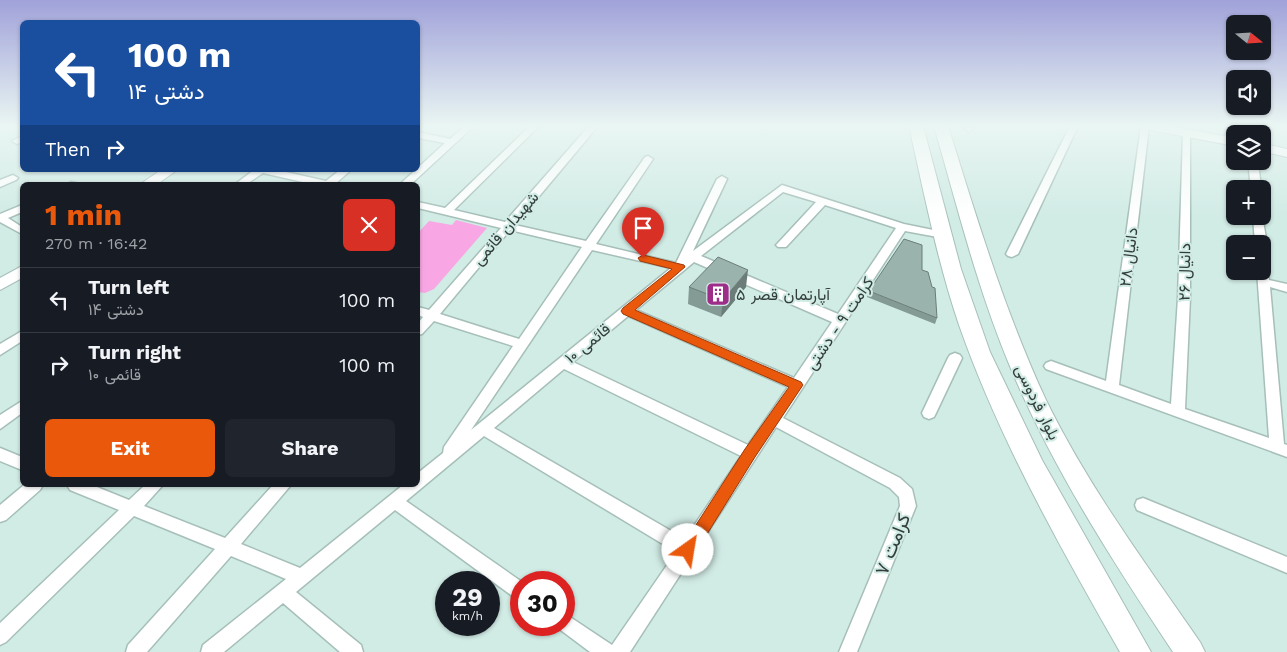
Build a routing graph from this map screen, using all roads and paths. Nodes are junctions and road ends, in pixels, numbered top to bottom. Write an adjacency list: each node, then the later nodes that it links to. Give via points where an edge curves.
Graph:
1 (436, 156): 10 (street)
2 (504, 156): 29 (street)
3 (568, 156): 31 (street, شهیدان قائمی)
4 (923, 156): 34 (main road, بلوار فردوسی)
5 (951, 156): 95 (main road, بلوار فردوسی, via 979,253 1031,391 1117,545)
6 (1059, 156): 37 (street)
7 (1141, 156): 58 (street, دانیال ۲۸)
8 (1187, 156): 60 (street, دانیال ۲۶)
9 (648, 159): 35 (street)
10 (420, 171)
11 (167, 172): 19 (main road)
12 (180, 172): 20 (main road)
13 (257, 172): 21 (street)
14 (271, 172): 22 (street)
15 (344, 172): 23 (street)
16 (419, 172): 24 (street)
17 (13, 178): 25 (street)
18 (722, 179): 40 (street)
19 (151, 182)
20 (164, 182)
21 (243, 182)
22 (307, 182)
23 (332, 182)
24 (407, 182)
25 (0, 184)
26 (823, 201): 32 (street); 36 (street); 38 (street, قائمی ۱۰, via 782,188)
27 (420, 205): 29 (street)
28 (20, 209): 30 (street)
29 (447, 212): 31 (street)
30 (0, 218): 33 (street)
31 (507, 226): 35 (street); 48 (street, شهیدان قائمی)
32 (902, 227): 34 (street); 49 (street, کرامت ۹ - دشتی)
33 (20, 230)
34 (942, 235): 94 (main road, بلوار فردوسی, via 980,351 1012,423 1077,551)
35 (588, 245): 40 (street); 52 (street)
36 (782, 245)
37 (1012, 254)
38 (693, 257): 40 (street, قائمی ۱۰); 49 (street)
39 (20, 262): 42 (main road)
40 (680, 267): 47 (street, قائمی ۱۰)
41 (20, 272): 44 (main road)
42 (0, 275)
43 (1264, 282): 45 (street); 65 (street)
44 (0, 285)
45 (1287, 288)
46 (420, 311): 48 (street)
47 (626, 311): 55 (street, قائمی ۱۰); 57 (street)
48 (432, 314): 50 (street, شهیدان قائمی); 52 (street)
49 (840, 320): 57 (street, کرامت ۹ - دشتی)
50 (420, 329)
51 (20, 336): 53 (street)
52 (520, 344): 68 (street)
53 (0, 350)
54 (955, 358): 61 (street)
55 (563, 363): 64 (street, قائمی ۱۰); 66 (street)
56 (1051, 366): 58 (street)
57 (797, 385): 62 (street, کرامت ۹ - دشتی)
58 (1112, 388): 60 (street)
59 (20, 408): 63 (street)
60 (1178, 412): 65 (street)
61 (929, 413)
62 (773, 420): 66 (street, کرامت ۹ - دشتی); 93 (street, کرامت ۷, via 895,483 906,494 908,506)
63 (0, 424)
64 (483, 428): 68 (street, قائمی ۱۰); 81 (street)
65 (1282, 449)
66 (750, 453): 81 (street, کرامت ۹ - دشتی)
67 (0, 454): 69 (street)
68 (442, 462): 70 (street, قائمی ۱۰)
69 (20, 463)
70 (420, 480)
71 (33, 487): 79 (street)
72 (80, 487): 78 (street)
73 (153, 487): 78 (street)
74 (281, 487): 80 (street)
75 (412, 487): 76 (street)
76 (394, 501): 83 (street); 84 (street)
77 (1143, 505): 82 (street)
78 (132, 508): 80 (street); 87 (street)
79 (0, 515)
80 (228, 548): 83 (street); 88 (street)
81 (688, 550): 92 (street, کرامت ۹ - دشتی)
82 (1287, 565)
83 (302, 577): 85 (street)
84 (510, 584)
85 (283, 592): 89 (street); 90 (street)
86 (575, 630): 91 (street)
87 (0, 636)
88 (135, 652)
89 (210, 652)
90 (354, 652)
91 (606, 652)
92 (619, 652)
93 (848, 652)
94 (1136, 652)
95 (1190, 652)

